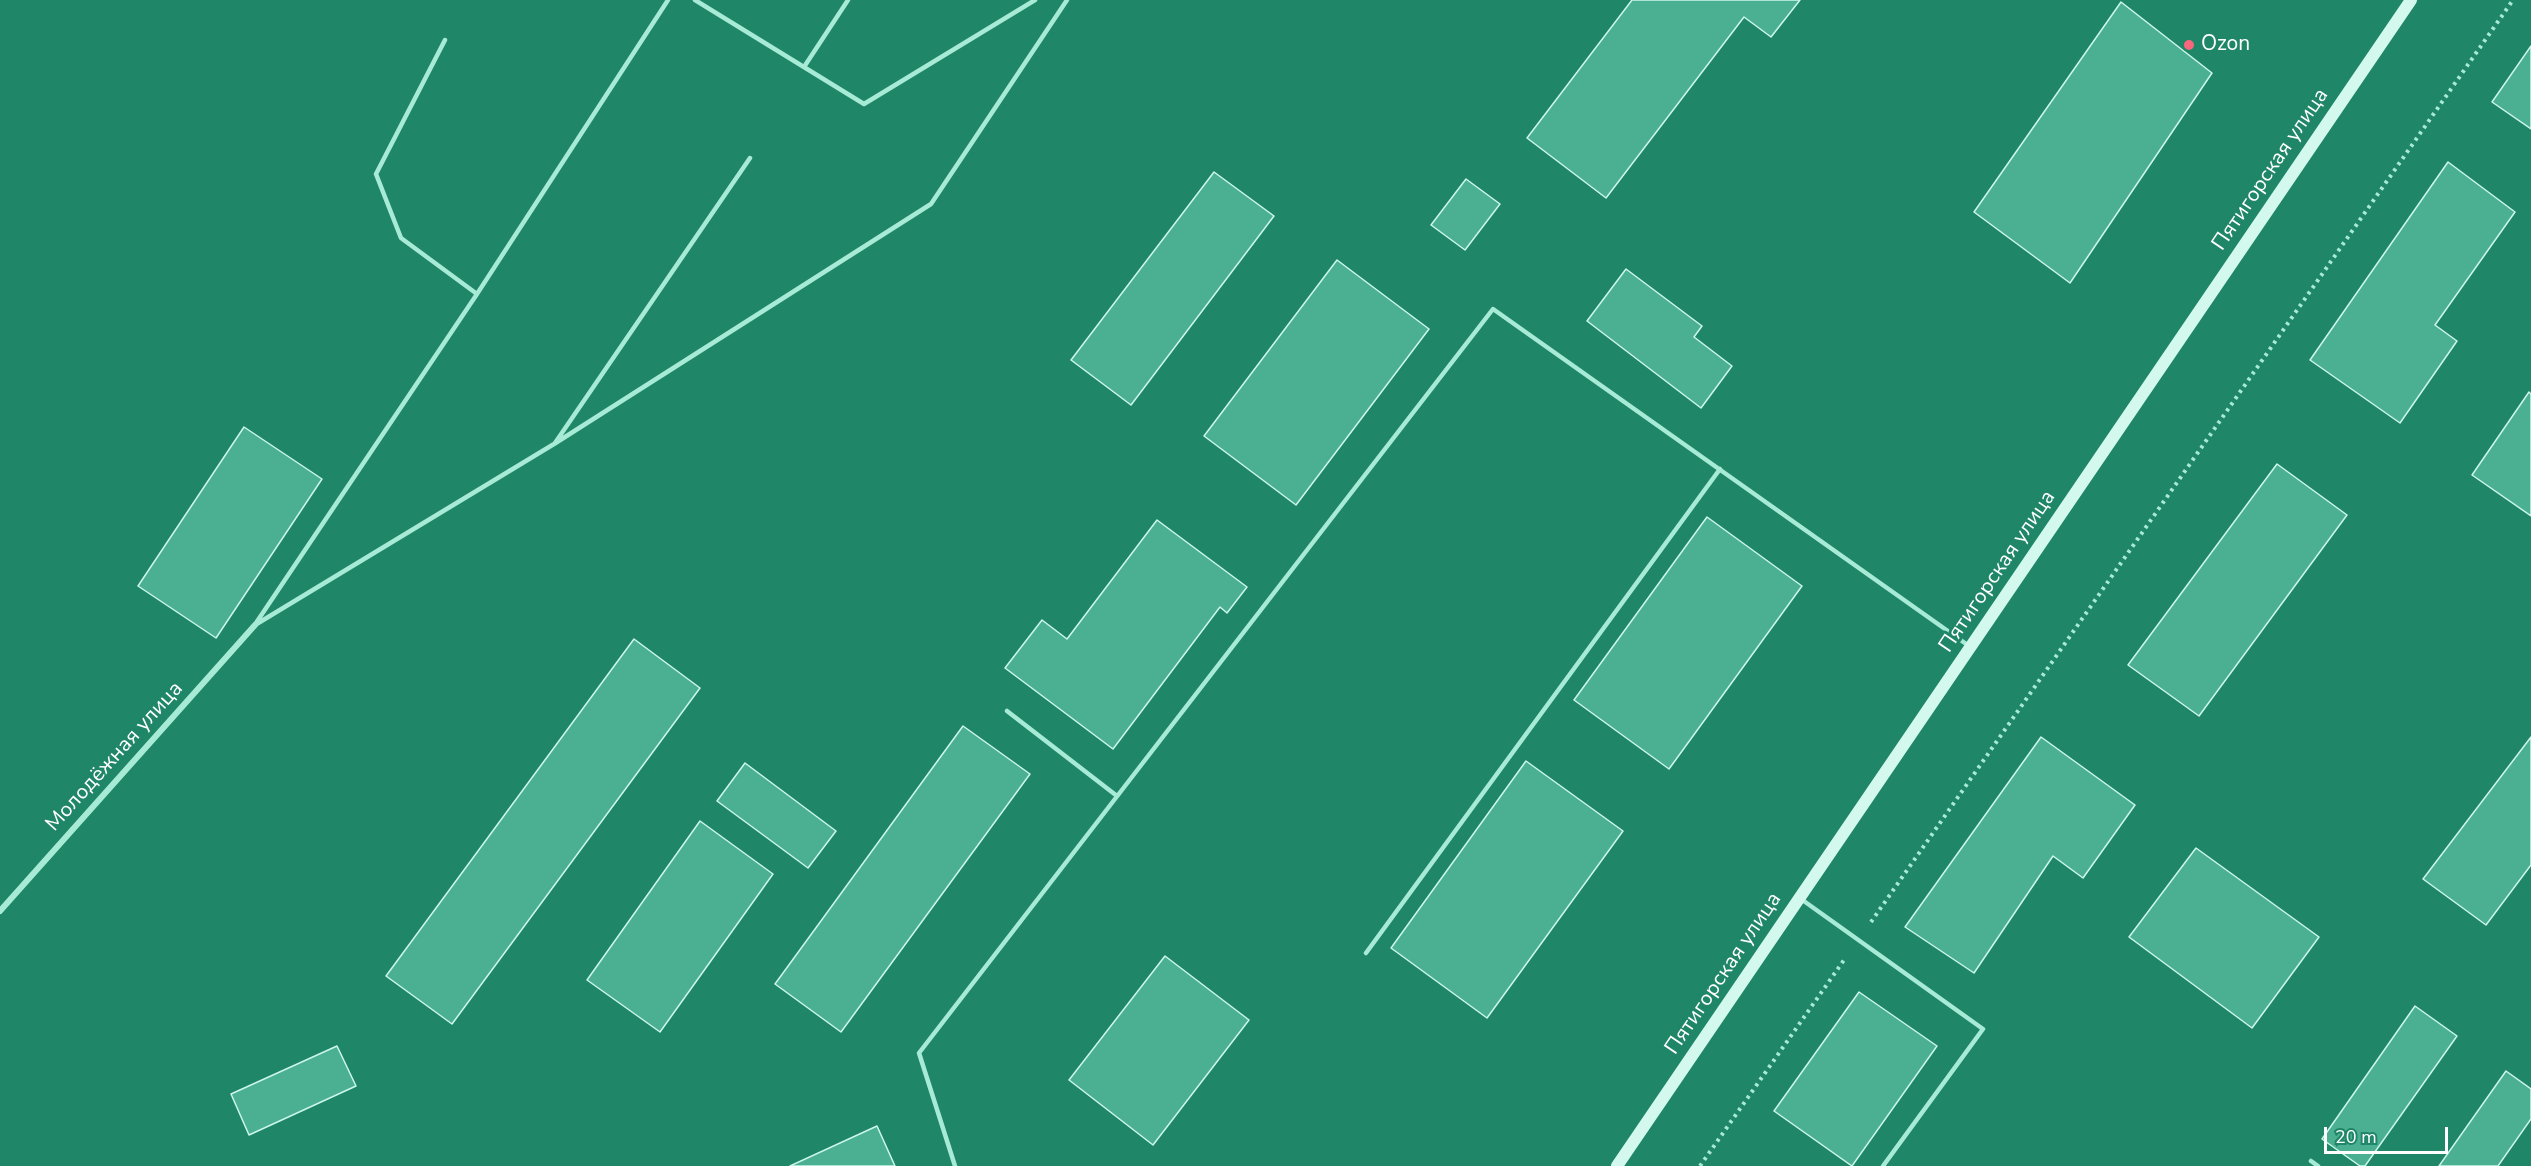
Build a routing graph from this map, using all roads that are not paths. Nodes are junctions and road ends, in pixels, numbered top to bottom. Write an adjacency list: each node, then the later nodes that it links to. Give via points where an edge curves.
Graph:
1 (668, 0): 10 (lane)
2 (695, 0): 8 (lane)
3 (848, 0): 8 (lane)
4 (1035, 0): 8 (lane, via 864,104)
5 (1067, 0): 11 (lane, via 931,204)
6 (2411, 0): 14 (street, Пятигорская улица)
7 (445, 40): 10 (lane, via 376,174 401,238)
8 (804, 67)
9 (750, 158): 11 (lane)
10 (477, 294): 13 (lane)
11 (554, 444): 13 (lane)
12 (1720, 470): 14 (lane); 16 (lane, via 1493,309); 19 (lane)
13 (255, 625): 18 (street, Молодёжная улица)
14 (1971, 647): 17 (street, Пятигорская улица)
15 (1006, 711): 16 (lane)
16 (1117, 796): 21 (lane, via 920,1053)
17 (1799, 898): 22 (street, Пятигорская улица); 23 (lane, via 1983,1029)
18 (0, 912)
19 (1366, 953)
20 (2311, 1161): 24 (lane)
21 (956, 1166)
22 (1617, 1166)
23 (1883, 1166)
24 (2318, 1166)

